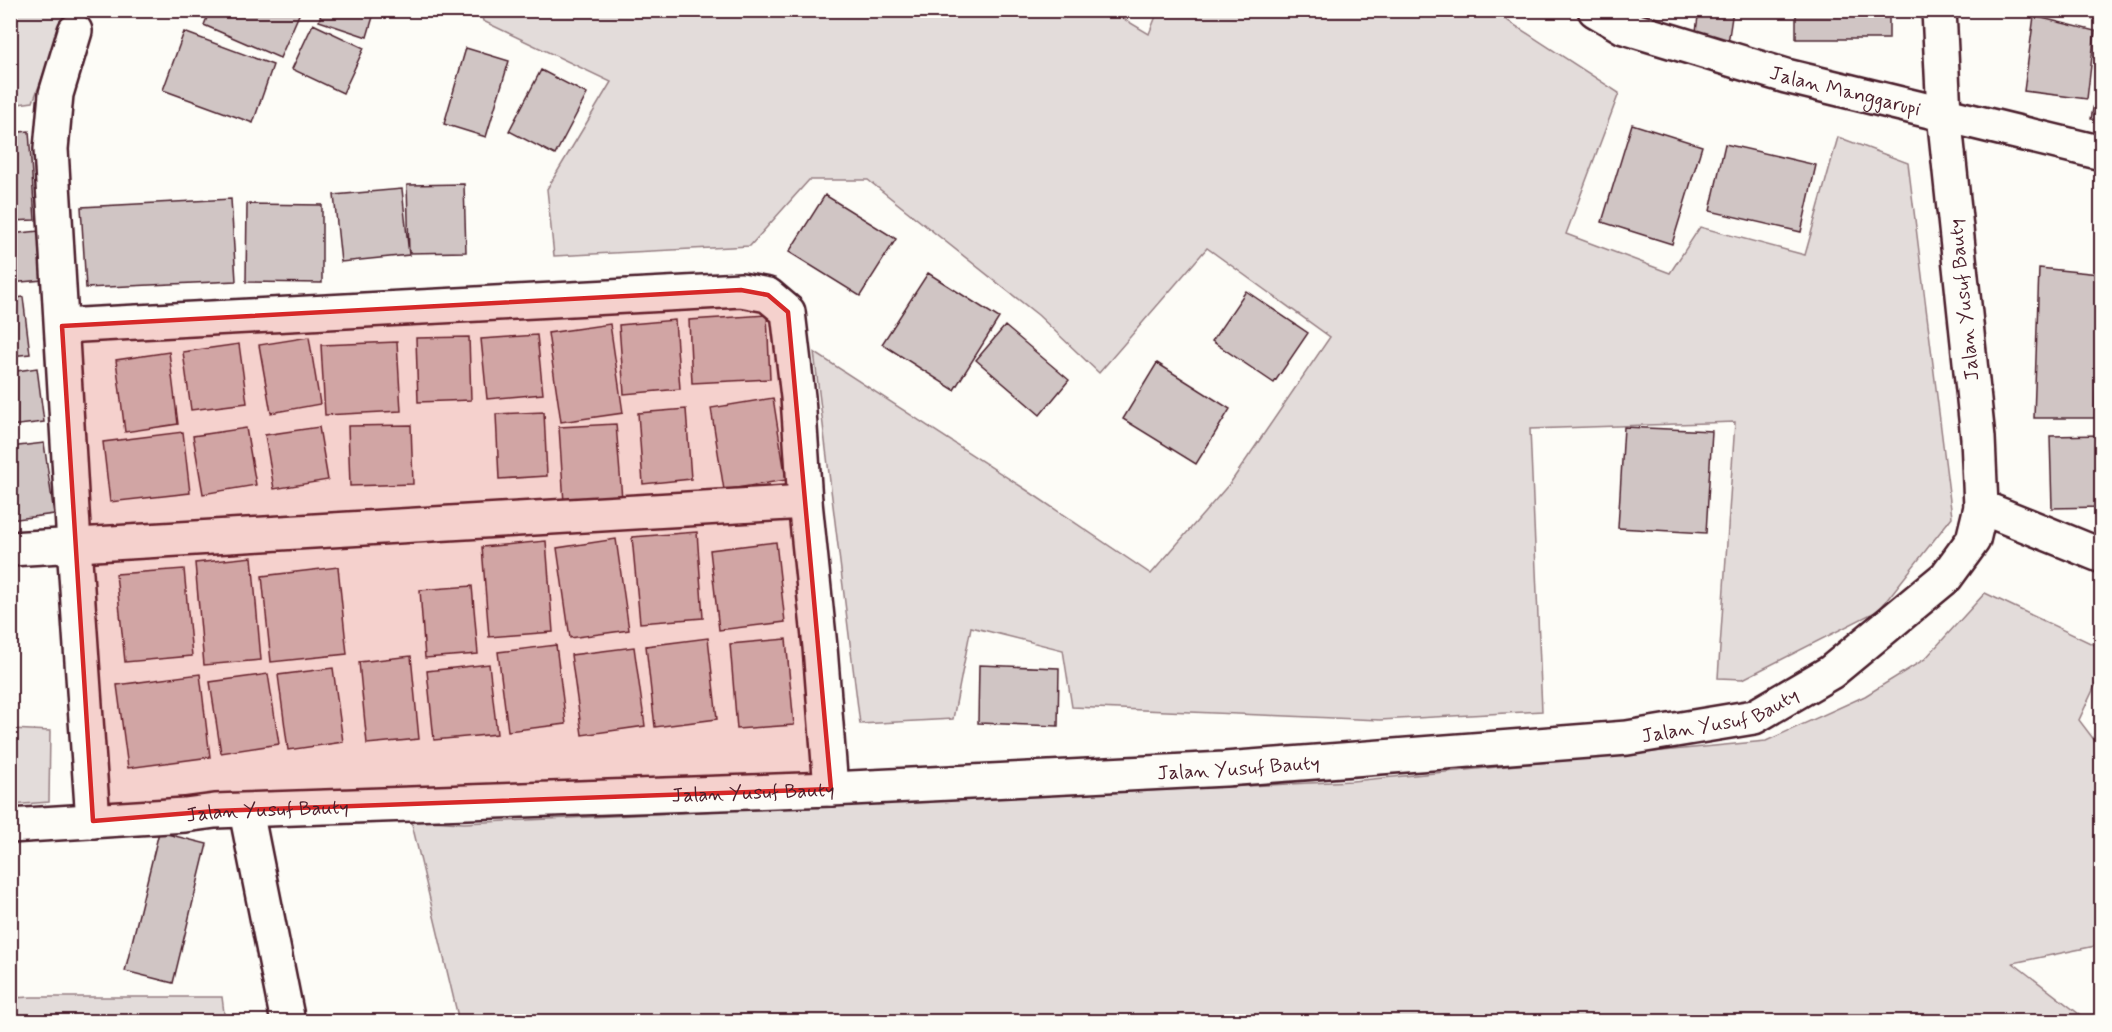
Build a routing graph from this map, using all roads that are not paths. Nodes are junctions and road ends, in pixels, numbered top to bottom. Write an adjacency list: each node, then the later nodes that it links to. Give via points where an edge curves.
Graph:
1 (1595, 10): 4 (street, Jalan Manggarupi, via 1624,27 1786,76)
2 (1939, 10): 4 (street, Jalan Yusuf Bauty)
3 (75, 31): 6 (street, via 56,94 51,149)
4 (1944, 114): 5 (street, Jalan Manggarupi); 8 (street, Jalan Yusuf Bauty)
5 (2102, 153)
6 (62, 326): 7 (street, via 741,290 768,295 788,312); 9 (street)
7 (805, 502): 9 (street); 12 (street)
8 (1982, 507): 11 (street); 12 (street, Jalan Yusuf Bauty, via 1973,540 1946,577 1831,672 1754,717 1604,740 1225,769)
9 (74, 544): 10 (street); 14 (street)
10 (10, 549)
11 (2102, 556)
12 (831, 789): 13 (street, Jalan Yusuf Bauty)
13 (246, 811): 14 (street, Jalan Yusuf Bauty); 16 (street)
14 (93, 821): 15 (street, Jalan Yusuf Bauty)
15 (10, 826)
16 (288, 1022)

